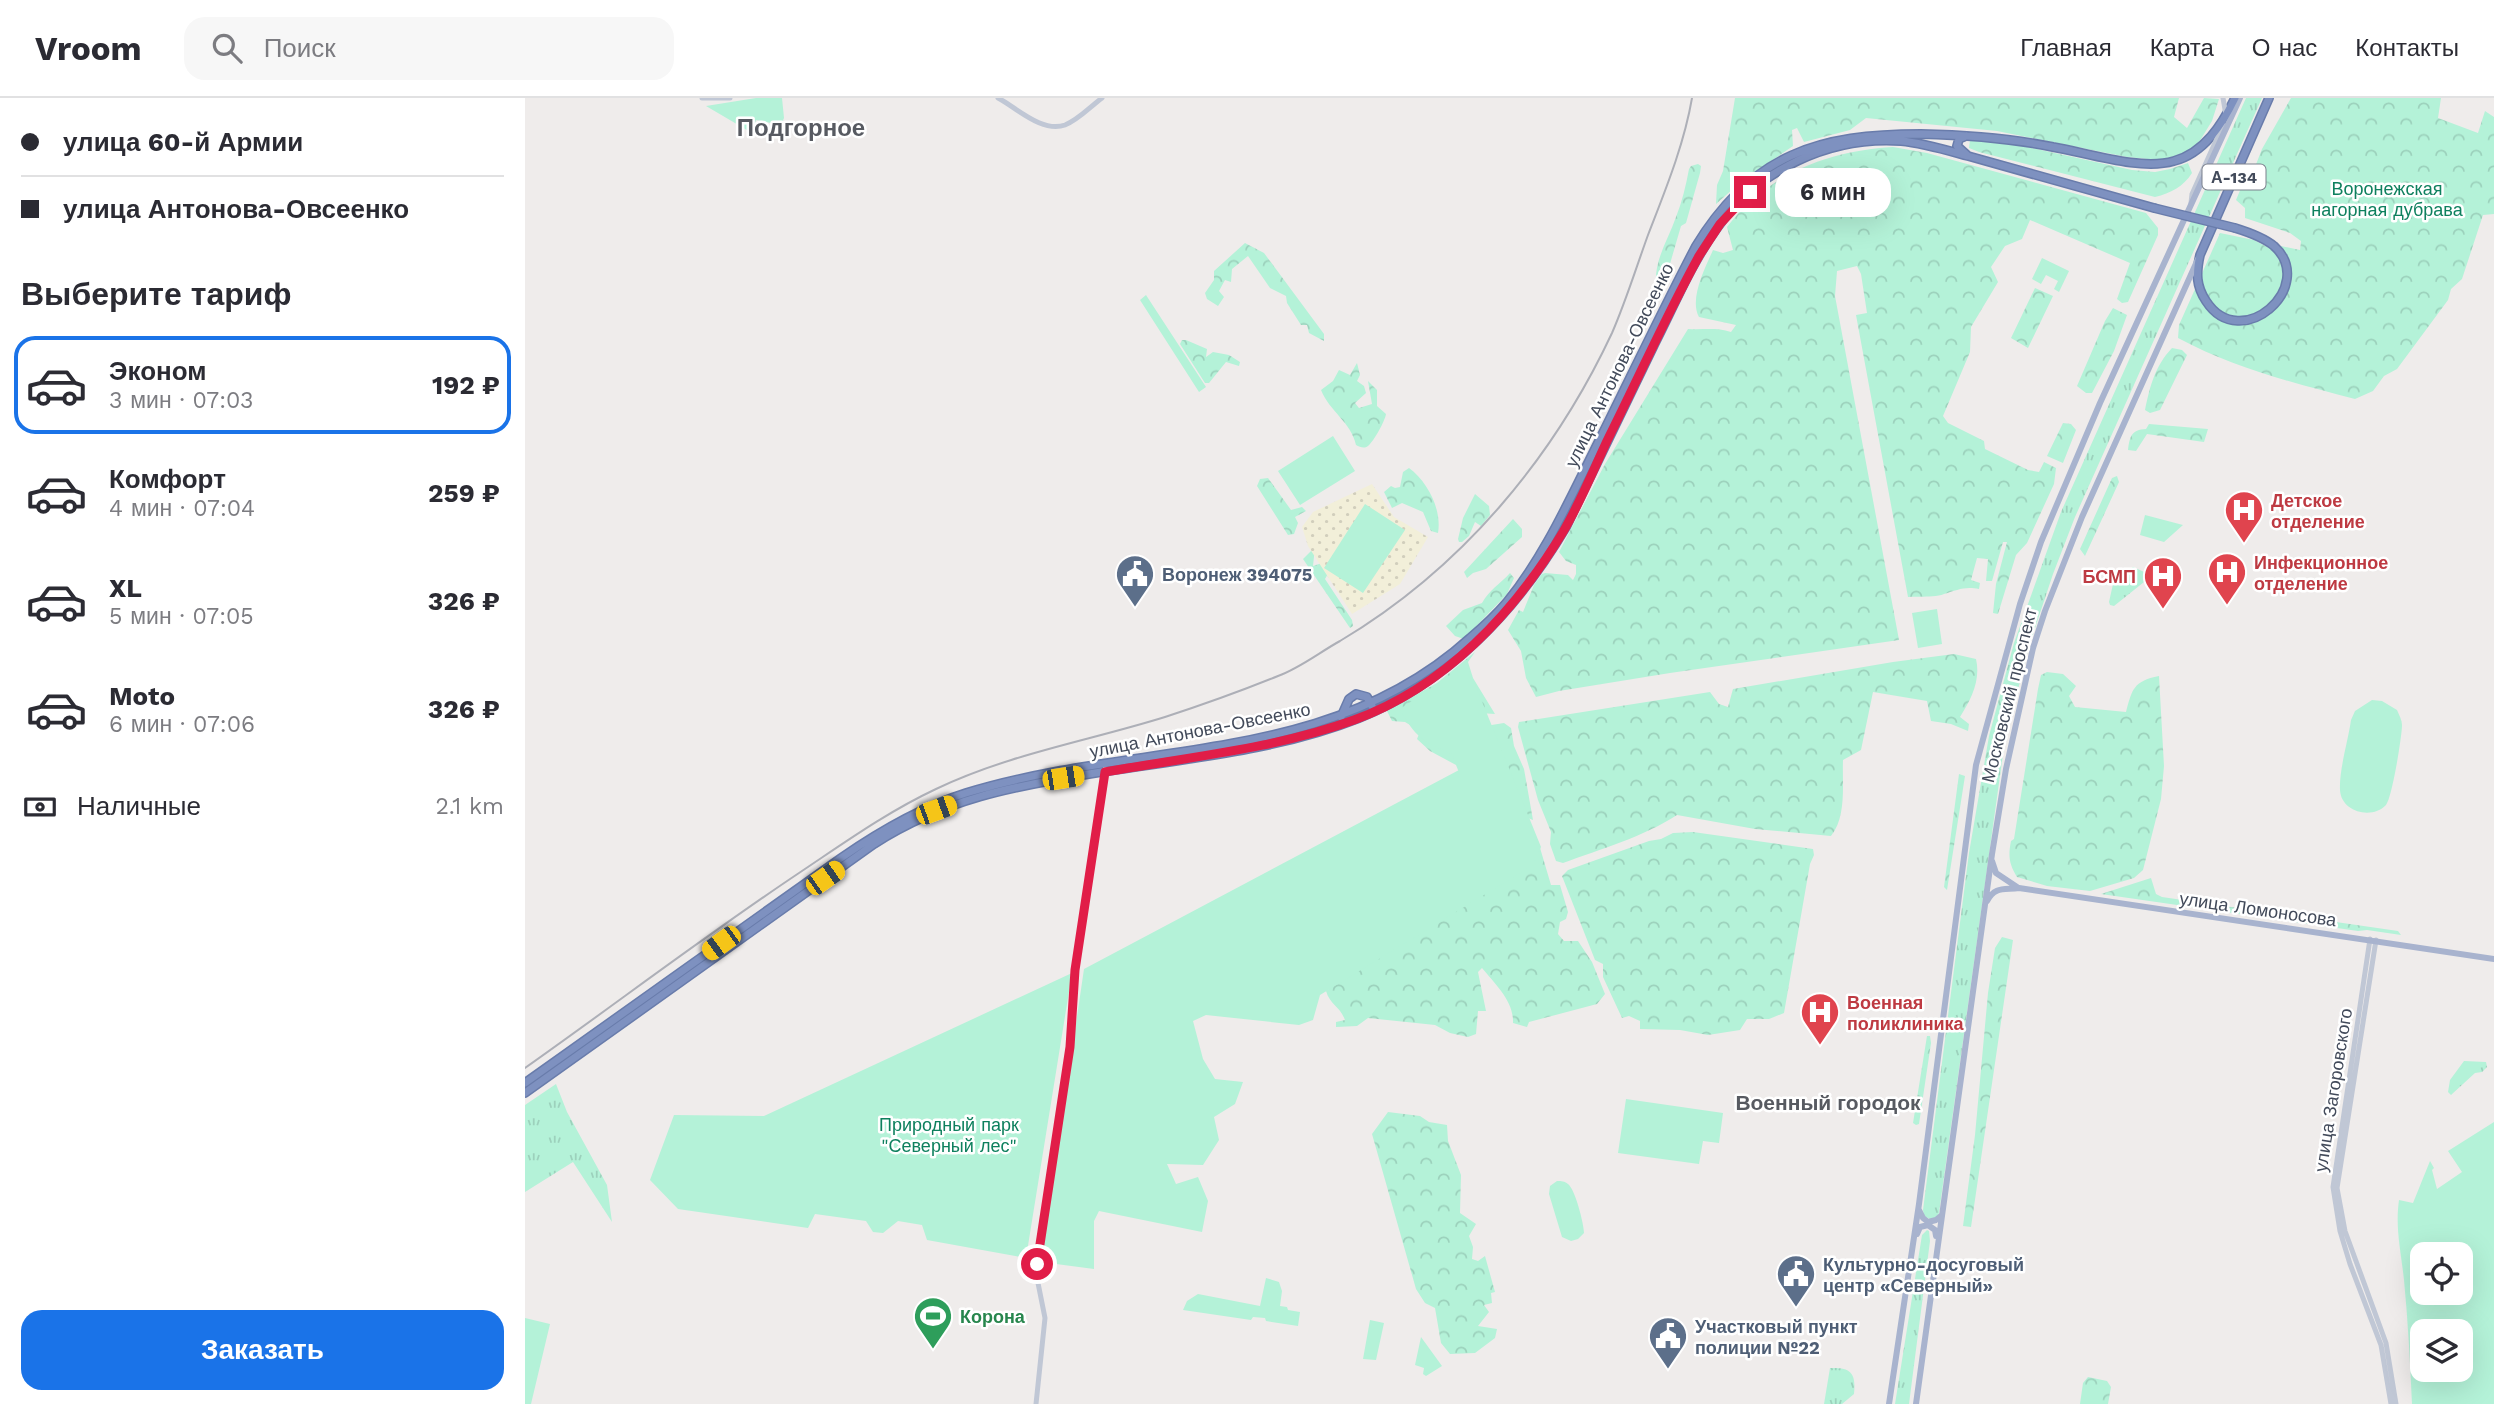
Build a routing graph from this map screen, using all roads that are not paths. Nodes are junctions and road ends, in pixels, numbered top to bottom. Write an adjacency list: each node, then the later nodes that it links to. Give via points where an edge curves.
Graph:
1 (702, 98): 9 (street)
2 (730, 98): 9 (street)
3 (998, 98): 4 (street, via 1052,127 1075,120)
4 (1102, 98)
5 (2223, 98): 10 (street)
6 (2235, 98): 10 (highway, улица Антонова-Овсеенко)
7 (2240, 98): 13 (main road, Московский проспект)
8 (2269, 98): 14 (highway, Московский проспект / А-134)
9 (720, 99)
10 (2226, 117): 11 (highway, улица Антонова-Овсеенко, via 2202,146 2164,163); 13 (street)
11 (1970, 135): 12 (highway, via 1957,143); 15 (highway, улица Антонова-Овсеенко, via 1884,134 1835,140 1780,161 1733,197 1696,246 1578,483 1523,581 1506,604 1452,654)
12 (1968, 156): 14 (highway, улица Антонова-Овсеенко, bridge, via 2235,228 2267,242 2282,257 2286,273 2279,300 2255,318 2240,320 2215,313 2199,287); 16 (highway, улица Антонова-Овсеенко, via 1901,141 1849,144 1789,164 1744,197 1699,256 1566,527 1529,584 1458,659)
13 (2191, 206): 27 (main road, Московский проспект, via 2041,542 1991,701 1972,789)
14 (2200, 255): 19 (main road, Московский проспект, via 2081,517 2045,611 2006,769)
15 (1372, 704): 16 (highway); 17 (highway, улица Антонова-Овсеенко); 17 (highway, via 1364,695 1354,695)
16 (1370, 713): 18 (highway, улица Антонова-Овсеенко, via 1279,742)
17 (1341, 717): 18 (highway, улица Антонова-Овсеенко, via 1277,735)
18 (1105, 768): 24 (highway, улица Антонова-Овсеенко, via 1002,783 914,814 870,838); 31 (street, via 1036,1273 1045,1318)
19 (1991, 853): 20 (main road, via 1996,873); 21 (main road, Московский проспект)
20 (2019, 888): 21 (main road, улица Ломоносова, via 1992,892); 22 (main road, улица Ломоносова)
21 (1983, 913): 28 (main road, Московский проспект)
22 (2373, 940): 23 (main road, улица Ломоносова); 34 (street, улица Загоровского, via 2333,1187 2340,1231 2381,1345)
23 (2494, 959)
24 (674, 982): 25 (highway, улица Антонова-Овсеенко); 26 (highway, улица Антонова-Овсеенко)
25 (525, 1083)
26 (525, 1094)
27 (1918, 1208): 28 (main road, via 1929,1222); 29 (main road, Московский проспект)
28 (1942, 1215): 30 (main road, Московский проспект)
29 (1914, 1242): 30 (main road, via 1920,1227 1928,1225 1935,1230); 32 (main road, Московский проспект)
30 (1937, 1242): 33 (main road, Московский проспект)
31 (1036, 1404)
32 (1889, 1404)
33 (1916, 1404)
34 (2393, 1404)

